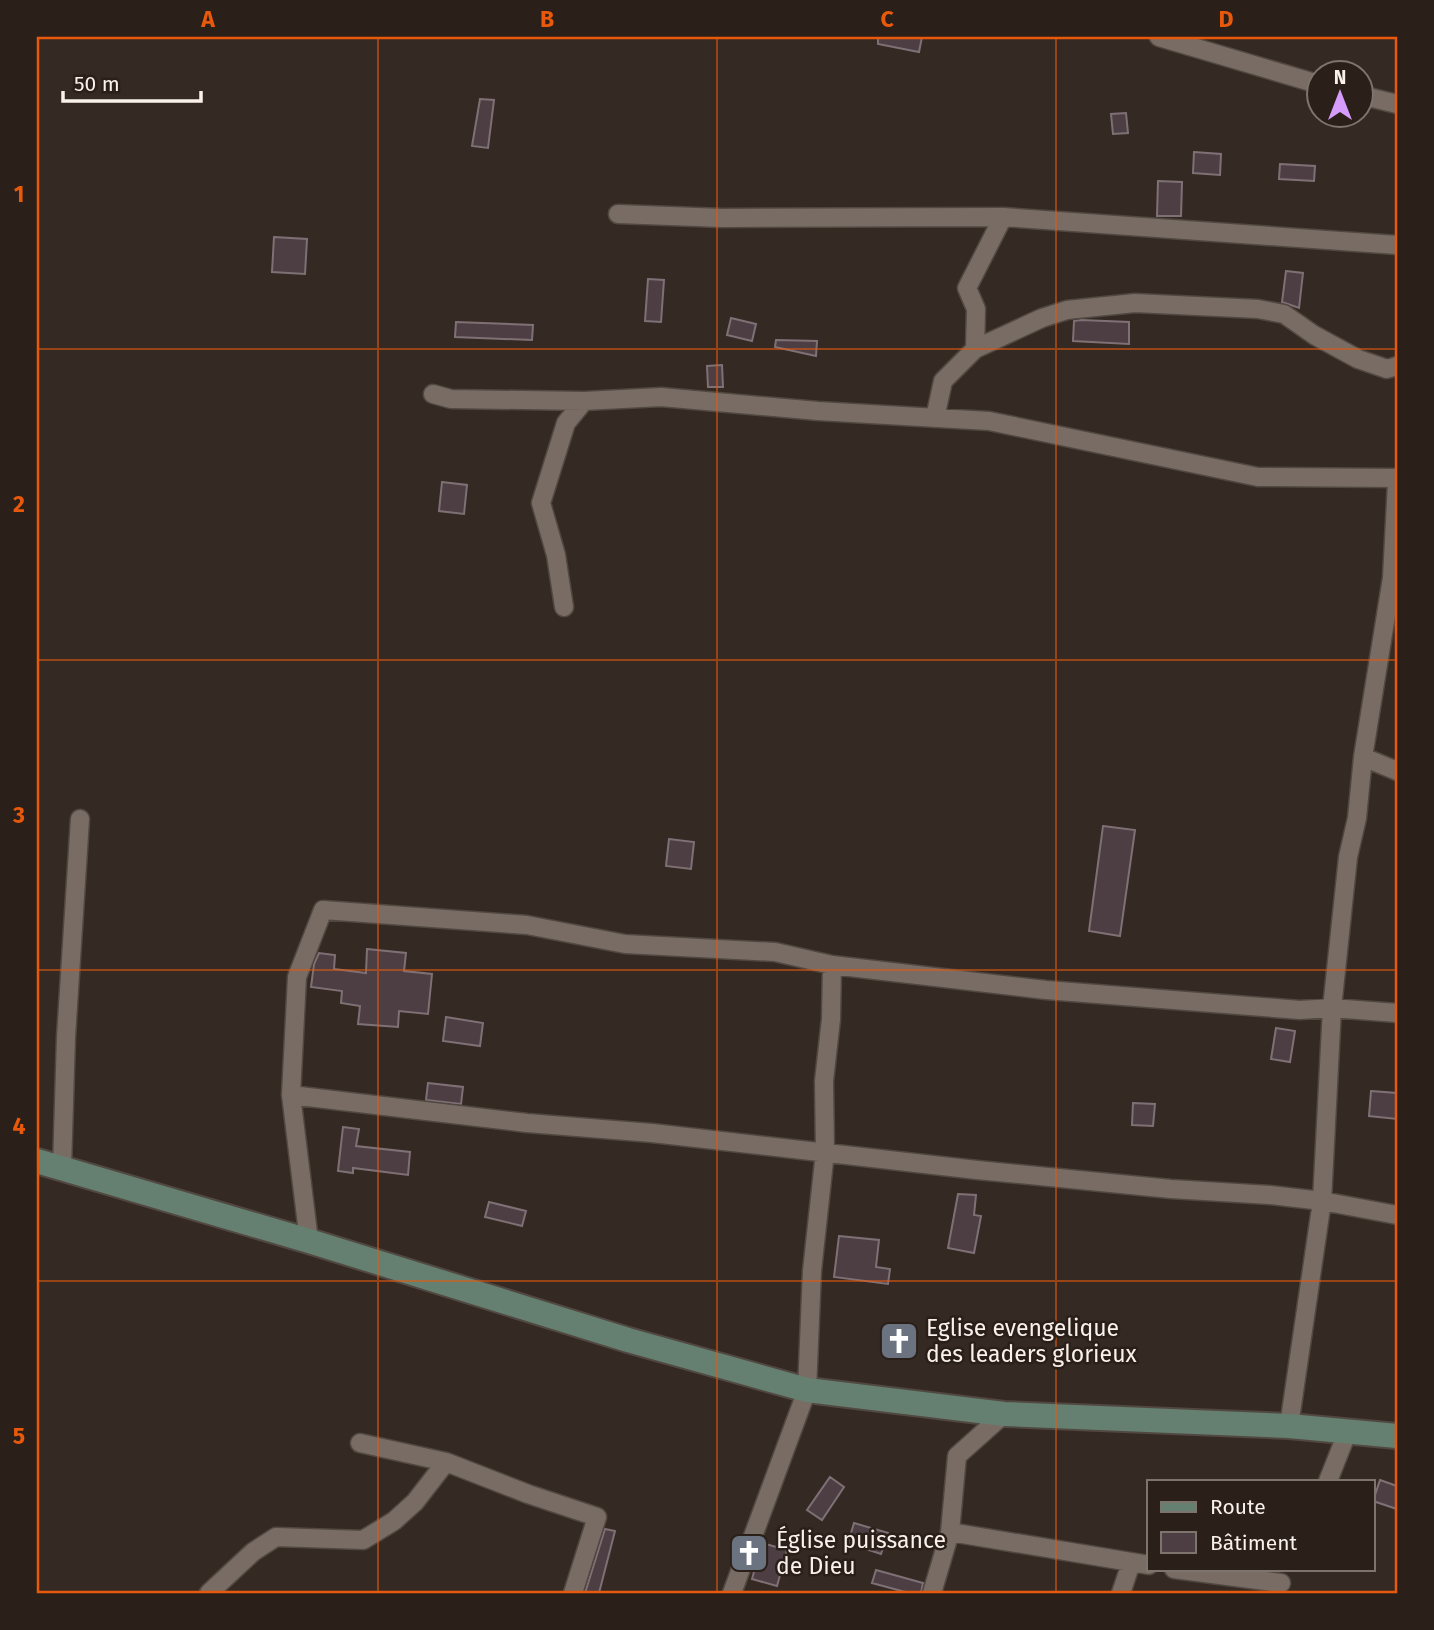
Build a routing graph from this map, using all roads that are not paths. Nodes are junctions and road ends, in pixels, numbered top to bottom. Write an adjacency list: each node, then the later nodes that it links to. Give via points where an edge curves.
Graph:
1 (1159, 37): 2 (street)
2 (1304, 80)
3 (1374, 98): 4 (street)
4 (1397, 104)
5 (618, 214): 6 (street)
6 (1003, 216): 7 (street); 8 (street, via 967,288 976,309)
7 (1397, 245)
8 (975, 349): 9 (street, via 1067,310 1135,303 1284,314 1358,359 1387,369); 12 (street, via 943,381)
9 (1397, 366)
10 (433, 394): 11 (street, via 451,399)
11 (584, 401): 12 (street, via 661,397); 15 (street, via 566,423 541,503)
12 (935, 418): 13 (street, via 989,421 1258,477)
13 (1397, 480): 14 (street)
14 (1394, 579): 16 (street)
15 (564, 607)
16 (1363, 757): 17 (street); 20 (street)
17 (1397, 771)
18 (80, 819): 25 (street)
19 (832, 965): 20 (street, via 1045,990 1300,1010); 22 (street, via 775,952 625,944 527,925 323,911 297,977); 23 (street, via 824,1081)
20 (1332, 1008): 21 (street); 26 (street)
21 (1397, 1013)
22 (291, 1095): 23 (street); 28 (street)
23 (825, 1152): 26 (street); 29 (street)
24 (37, 1161): 25 (street)
25 (62, 1168): 28 (street)
26 (1322, 1201): 27 (street); 31 (street)
27 (1397, 1215)
28 (309, 1241): 29 (street)
29 (807, 1390): 30 (street); 43 (street)
30 (1004, 1414): 31 (street); 37 (street, via 957,1456)
31 (1289, 1426): 32 (street)
32 (1347, 1433): 33 (street); 36 (street)
33 (1397, 1436)
34 (360, 1443): 35 (street)
35 (446, 1462): 41 (street, via 415,1502 363,1540 276,1537); 42 (street, via 597,1517)
36 (1328, 1480)
37 (950, 1532): 38 (street); 44 (street)
38 (1140, 1564): 45 (street)
39 (1182, 1570): 40 (street)
40 (1283, 1582)
41 (209, 1593)
42 (573, 1593)
43 (732, 1593)
44 (932, 1593)
45 (1121, 1593)

